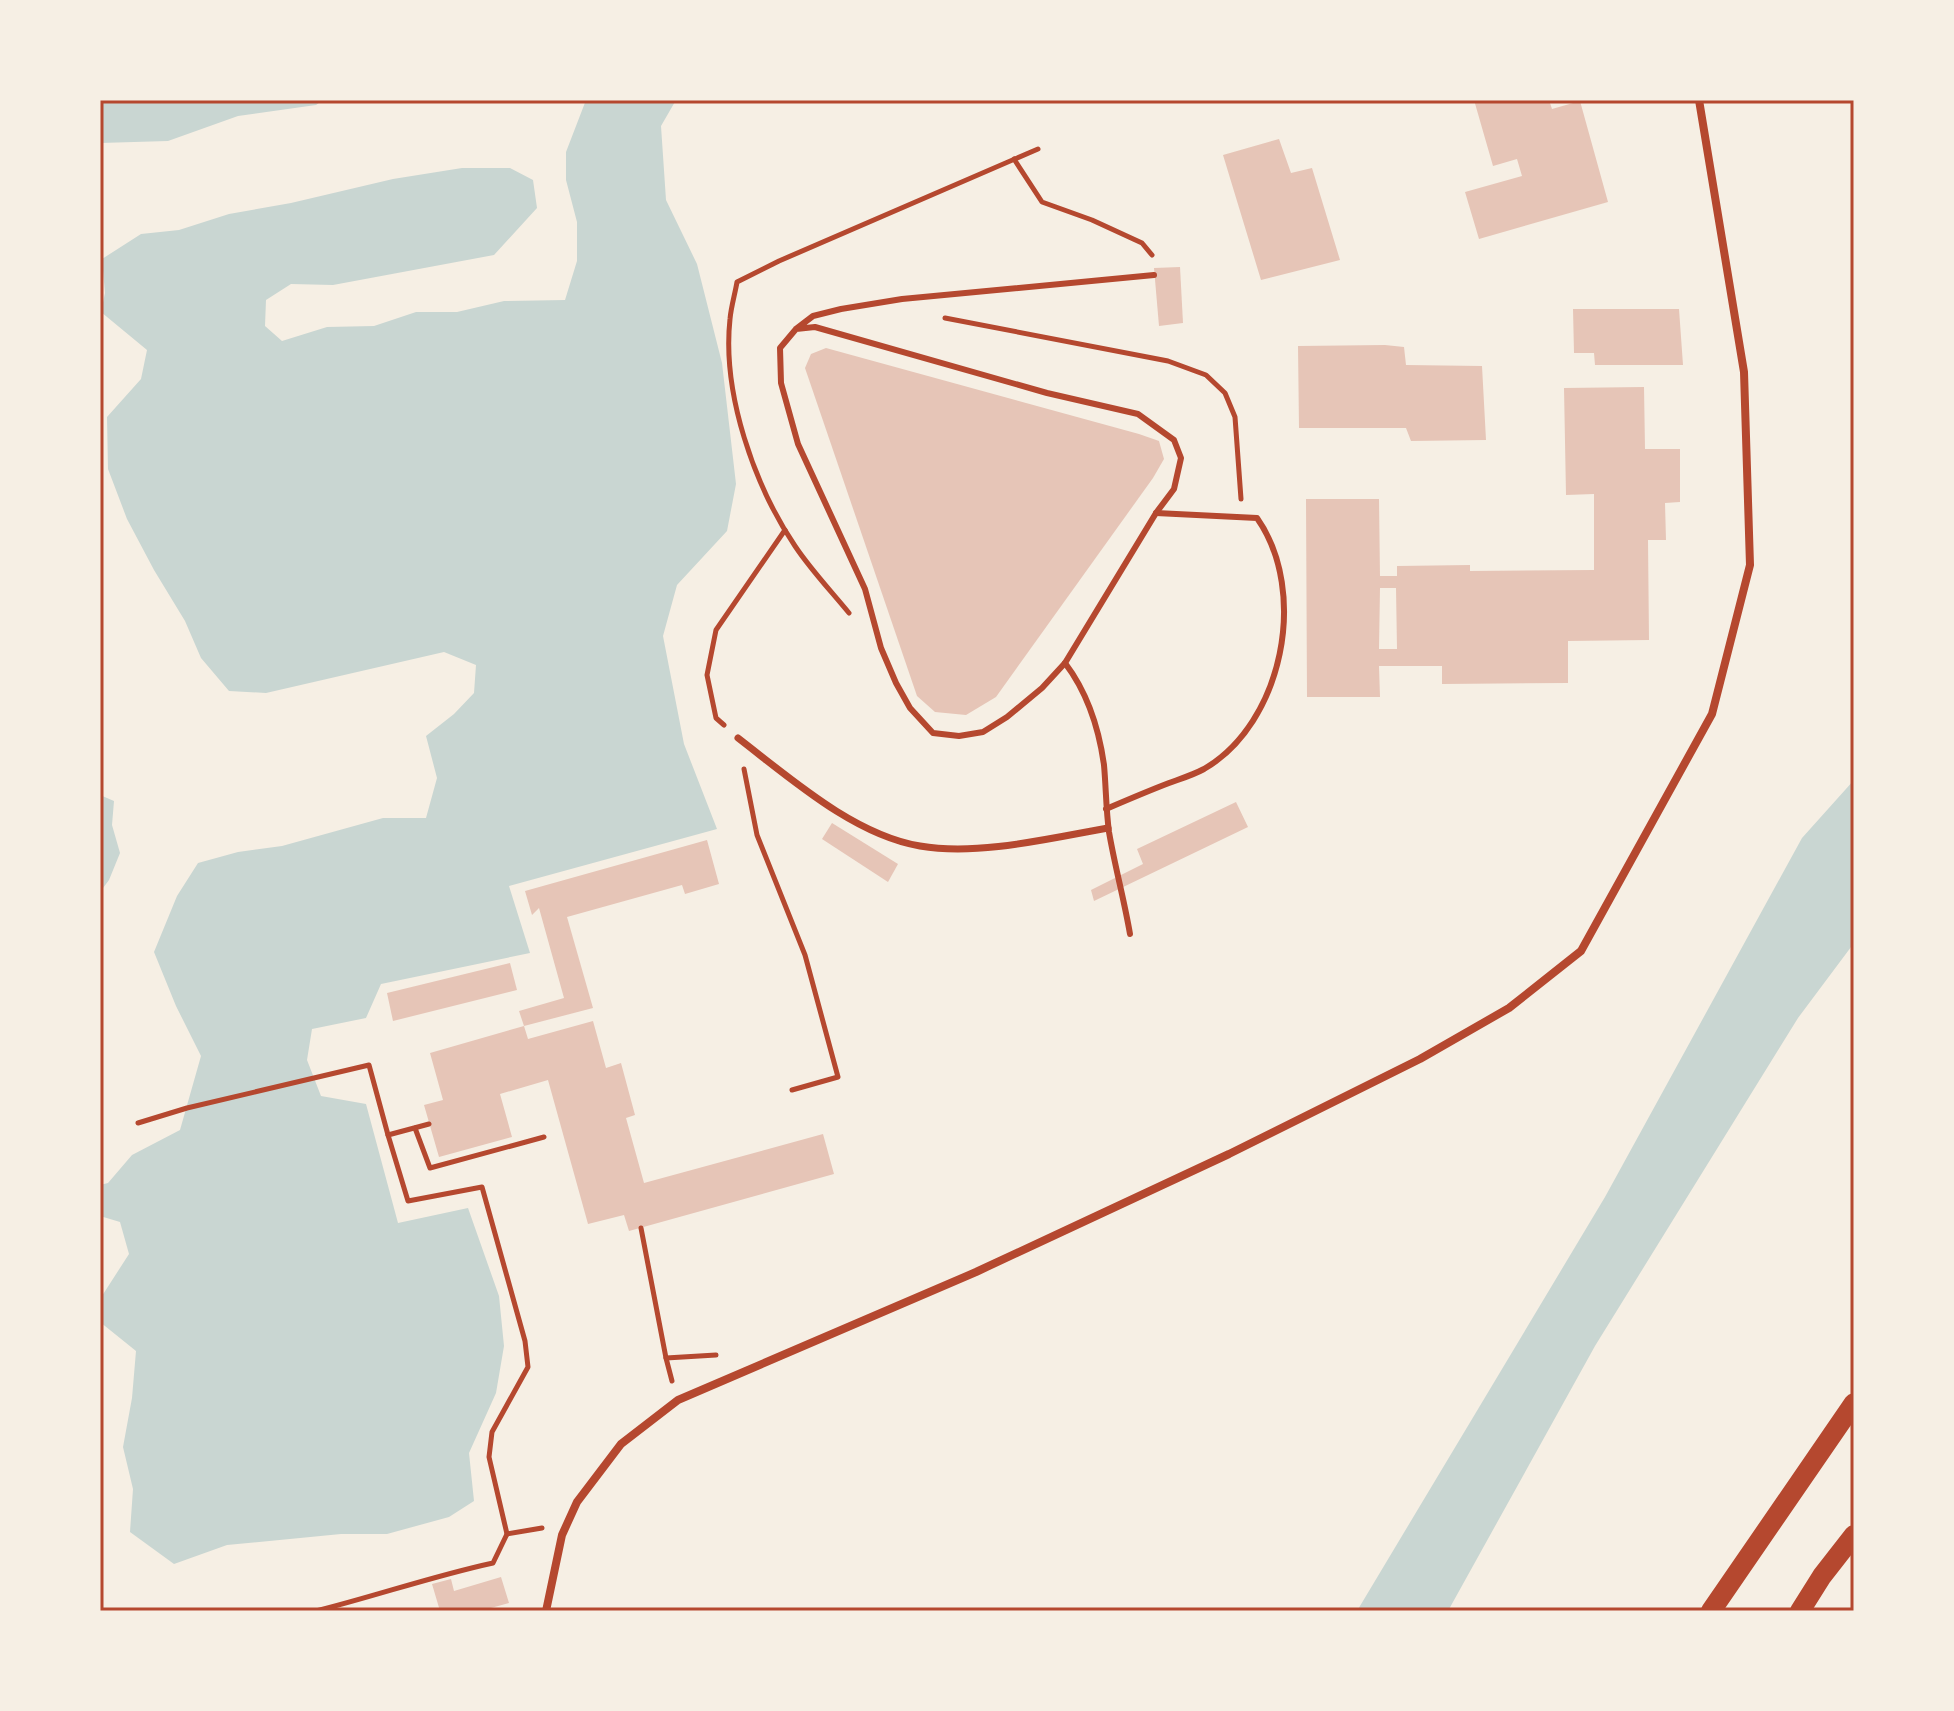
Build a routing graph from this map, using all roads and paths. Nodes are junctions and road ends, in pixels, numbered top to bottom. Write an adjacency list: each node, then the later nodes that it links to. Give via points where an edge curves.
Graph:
1 (1699, 100): 27 (street, via 1744,372 1750,565 1712,714 1581,951 1509,1008 1406,1066 976,1272 678,1400 621,1444 577,1502)
2 (1038, 149): 3 (path)
3 (1014, 159): 4 (path, via 1042,202 1142,243); 10 (path, via 737,282 730,320 730,372 745,442)
4 (1156, 260)
5 (1154, 275): 7 (lane, via 870,304 813,316)
6 (933, 316): 9 (path, via 1168,361 1206,375 1225,393 1235,417)
7 (796, 329): 8 (lane, via 815,327 1138,414 1174,440 1181,458 1174,489); 12 (lane, via 780,348 781,383 798,444 865,589 881,648 910,708 933,733 983,732 1042,688)
8 (1156, 513): 9 (lane); 12 (lane)
9 (1241, 517): 14 (lane, via 1257,518 1280,573 1280,659 1264,704 1245,736 1204,769)
10 (785, 530): 11 (path); 13 (path, via 716,630 707,675 716,718)
11 (851, 616)
12 (1065, 663): 14 (lane, via 1082,685 1094,724 1104,763)
13 (738, 738): 15 (street, via 808,792 868,829 920,846 973,848); 17 (path, via 757,835 805,955 838,1077)
14 (1106, 809): 15 (lane)
15 (1108, 828): 16 (lane)
16 (1130, 934)
17 (792, 1090)
18 (138, 1123): 21 (path, via 369,1065)
19 (429, 1124): 20 (path)
20 (415, 1128): 21 (path); 22 (path, via 430,1168)
21 (388, 1135): 26 (path, via 408,1201 482,1187 528,1367 492,1432 489,1457)
22 (544, 1137)
23 (641, 1228): 24 (path, via 666,1358)
24 (716, 1355)
25 (1854, 1403): 31 (main road)
26 (507, 1534): 27 (path, via 539,1526); 29 (path, via 493,1563)
27 (562, 1535): 30 (street)
28 (1854, 1535): 32 (main road)
29 (316, 1611)
30 (546, 1611)
31 (1711, 1611)
32 (1800, 1611)

